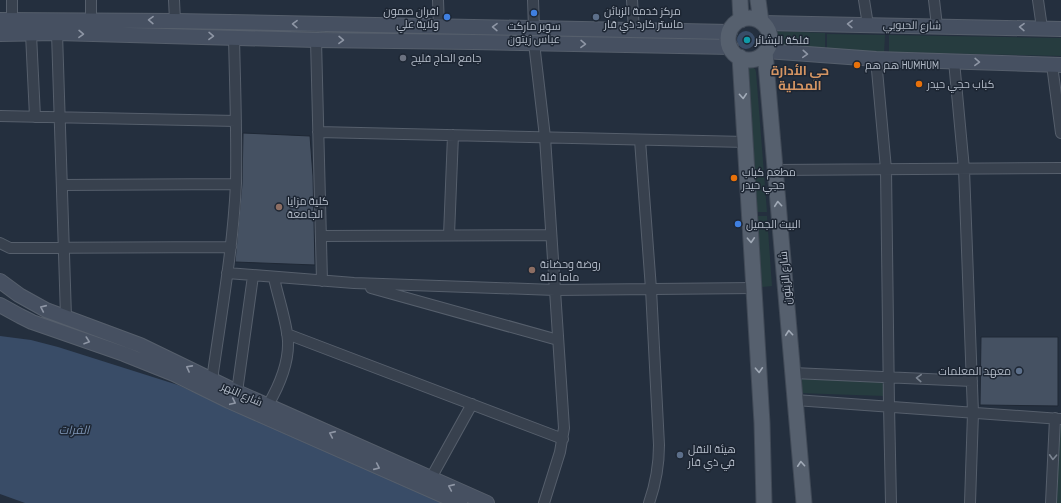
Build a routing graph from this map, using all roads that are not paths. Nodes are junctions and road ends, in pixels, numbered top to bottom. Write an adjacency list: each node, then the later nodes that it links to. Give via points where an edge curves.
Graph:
1 (12, 0): 12 (street)
2 (91, 0): 13 (street)
3 (174, 0): 16 (street)
4 (438, 0): 21 (street)
5 (532, 0): 22 (street)
6 (632, 0): 25 (street)
7 (740, 0): 15 (main road)
8 (758, 0): 17 (main road)
9 (864, 0): 18 (street)
10 (934, 0): 20 (street)
11 (1038, 0): 23 (street)
12 (6, 20): 13 (main road)
13 (91, 20): 14 (main road)
14 (129, 20): 16 (main road, one-way to 14); 30 (main road)
15 (741, 20): 17 (main road, via 748,18); 26 (main road)
16 (175, 21): 21 (main road, one-way to 16)
17 (762, 22): 18 (main road, شارع الحبوبي, one-way to 17); 35 (main road, via 770,39)
18 (868, 25): 20 (main road, شارع الحبوبي)
19 (474, 26): 21 (main road); 22 (main road, one-way to 19); 33 (main road)
20 (937, 26): 23 (main road, شارع الحبوبي, one-way to 20)
21 (439, 27)
22 (534, 28): 25 (main road)
23 (1042, 28): 24 (main road, شارع الحبوبي)
24 (1061, 28)
25 (634, 30): 26 (main road)
26 (730, 32): 36 (main road, via 729,37)
27 (57, 33): 29 (main road); 30 (main road, one-way to 30); 42 (street)
28 (0, 34): 29 (main road)
29 (31, 34): 41 (street)
30 (128, 35): 31 (main road, one-way to 31)
31 (234, 37): 32 (main road); 43 (street)
32 (316, 40): 33 (main road, one-way to 33); 44 (street)
33 (473, 42): 34 (main road)
34 (534, 43): 36 (main road, one-way to 36); 47 (street)
35 (766, 51): 36 (main road, via 754,59 747,59); 37 (main road, one-way to 37); 53 (main road, شارع الزيتون)
36 (735, 52): 49 (main road, one-way to 49)
37 (876, 59): 38 (main road); 51 (street)
38 (954, 61): 39 (main road, one-way to 39); 52 (street)
39 (1057, 65): 45 (street)
40 (0, 116): 41 (street)
41 (35, 117): 42 (street)
42 (60, 117): 43 (street); 55 (street)
43 (236, 120): 54 (street)
44 (318, 132): 46 (street); 56 (street)
45 (1061, 132)
46 (453, 135): 47 (street); 57 (street)
47 (545, 137): 48 (street); 58 (street)
48 (640, 140): 49 (street); 69 (street)
49 (746, 142): 68 (main road, one-way to 68)
50 (1061, 168): 52 (street)
51 (886, 169): 52 (street); 53 (street); 76 (street)
52 (964, 169): 78 (street)
53 (776, 170): 75 (main road, شارع الزيتون, one-way to 53)
54 (236, 184): 55 (street); 60 (street)
55 (62, 185): 61 (street)
56 (321, 236): 57 (street); 66 (street)
57 (449, 236): 58 (street)
58 (551, 236): 70 (street)
59 (0, 243): 61 (street, via 10,248)
60 (231, 247): 61 (street); 62 (street)
61 (64, 248): 72 (street)
62 (227, 273): 63 (street); 77 (street)
63 (253, 276): 64 (street); 79 (street)
64 (274, 278): 66 (street); 73 (street)
65 (0, 281): 72 (main road, شارع النهر, one-way to 65, via 32,303)
66 (322, 281): 67 (street)
67 (354, 283): 70 (street); 74 (street)
68 (754, 288): 69 (street); 92 (main road, one-way to 92)
69 (651, 289): 70 (street); 91 (street, via 659,461)
70 (555, 290): 74 (street)
71 (0, 305): 88 (main road, شارع النهر, one-way to 88, via 32,322 174,374)
72 (66, 317): 77 (main road, شارع النهر, one-way to 72, via 140,345)
73 (287, 334): 81 (street); 82 (street, via 288,353 284,370 278,388)
74 (558, 340): 86 (street)
75 (792, 373): 76 (street); 80 (main road, شارع الزيتون)
76 (888, 377): 78 (street, one-way to 76); 83 (street)
77 (212, 380): 79 (main road, شارع النهر)
78 (972, 381): 84 (street)
79 (237, 392): 82 (main road, شارع النهر)
80 (795, 400): 83 (street); 93 (main road, شارع الزيتون, one-way to 80)
81 (472, 404): 86 (street); 87 (street)
82 (268, 405): 87 (main road, شارع النهر, one-way to 82)
83 (889, 406): 84 (street); 94 (street)
84 (973, 413): 85 (street); 95 (street)
85 (1059, 417): 96 (street, one-way to 96)
86 (563, 439): 90 (street)
87 (431, 478): 89 (main road, شارع النهر, one-way to 87)
88 (460, 503)
89 (487, 503)
90 (544, 503)
91 (649, 503)
92 (764, 503)
93 (804, 503)
94 (891, 503)
95 (970, 503)
96 (1051, 503)

